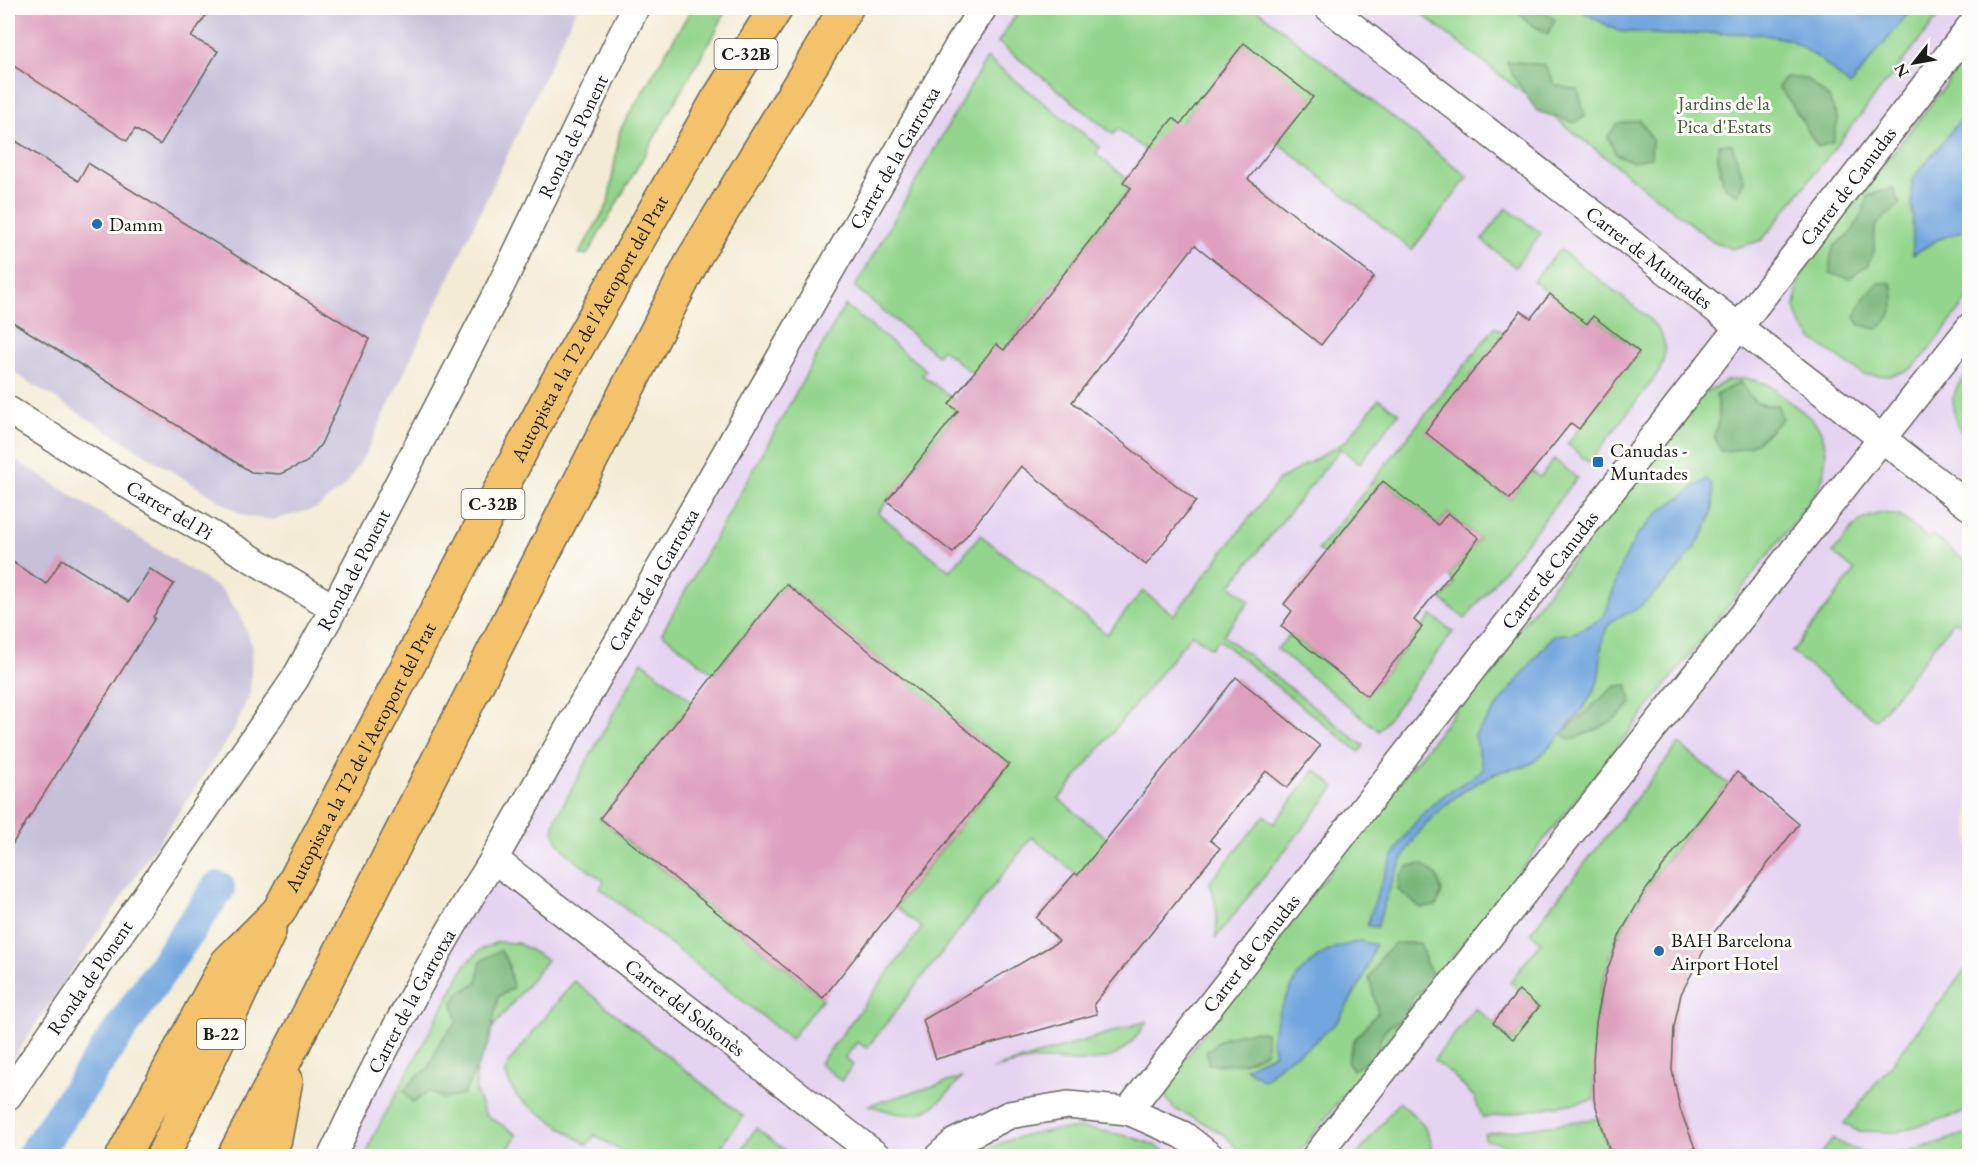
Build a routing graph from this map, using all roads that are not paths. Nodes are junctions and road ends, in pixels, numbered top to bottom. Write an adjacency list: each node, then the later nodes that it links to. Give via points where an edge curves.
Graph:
1 (635, 8): 14 (street, Ronda de Ponent, via 501,285)
2 (753, 8): 8 (highway)
3 (776, 8): 8 (highway, Autopista a la T2 de l'Aeroport del Prat / C-32B)
4 (846, 8): 17 (highway, C-32B, via 695,256)
5 (983, 8): 15 (street, Carrer de la Garrotxa, via 958,45)
6 (1329, 8): 9 (street, Carrer de Muntades)
7 (1970, 27): 9 (street, Carrer de Canudas)
8 (717, 101): 16 (highway, Autopista a la T2 de l'Aeroport del Prat / C-32B, via 554,388)
9 (1740, 326): 12 (street, Carrer de Muntades); 19 (street, Carrer de Canudas)
10 (1970, 327): 12 (street)
11 (8, 410): 14 (street, Carrer del Pi)
12 (1883, 439): 13 (street, Carrer de Muntades); 28 (street)
13 (1970, 507)
14 (334, 608): 18 (street, Ronda de Ponent, via 295,679)
15 (494, 859): 24 (street, Carrer de la Garrotxa, via 420,982); 25 (street, Carrer del Solsonès)
16 (279, 911): 20 (highway, via 227,963); 21 (highway, B-22)
17 (294, 1043): 22 (highway); 23 (highway, via 275,1139)
18 (8, 1096)
19 (1128, 1111): 26 (street, via 1068,1105 1009,1116 955,1142); 27 (street, via 1183,1135)
20 (123, 1156)
21 (163, 1156)
22 (234, 1156)
23 (268, 1156)
24 (332, 1156)
25 (877, 1156)
26 (939, 1156)
27 (1210, 1156)
28 (1316, 1156)

